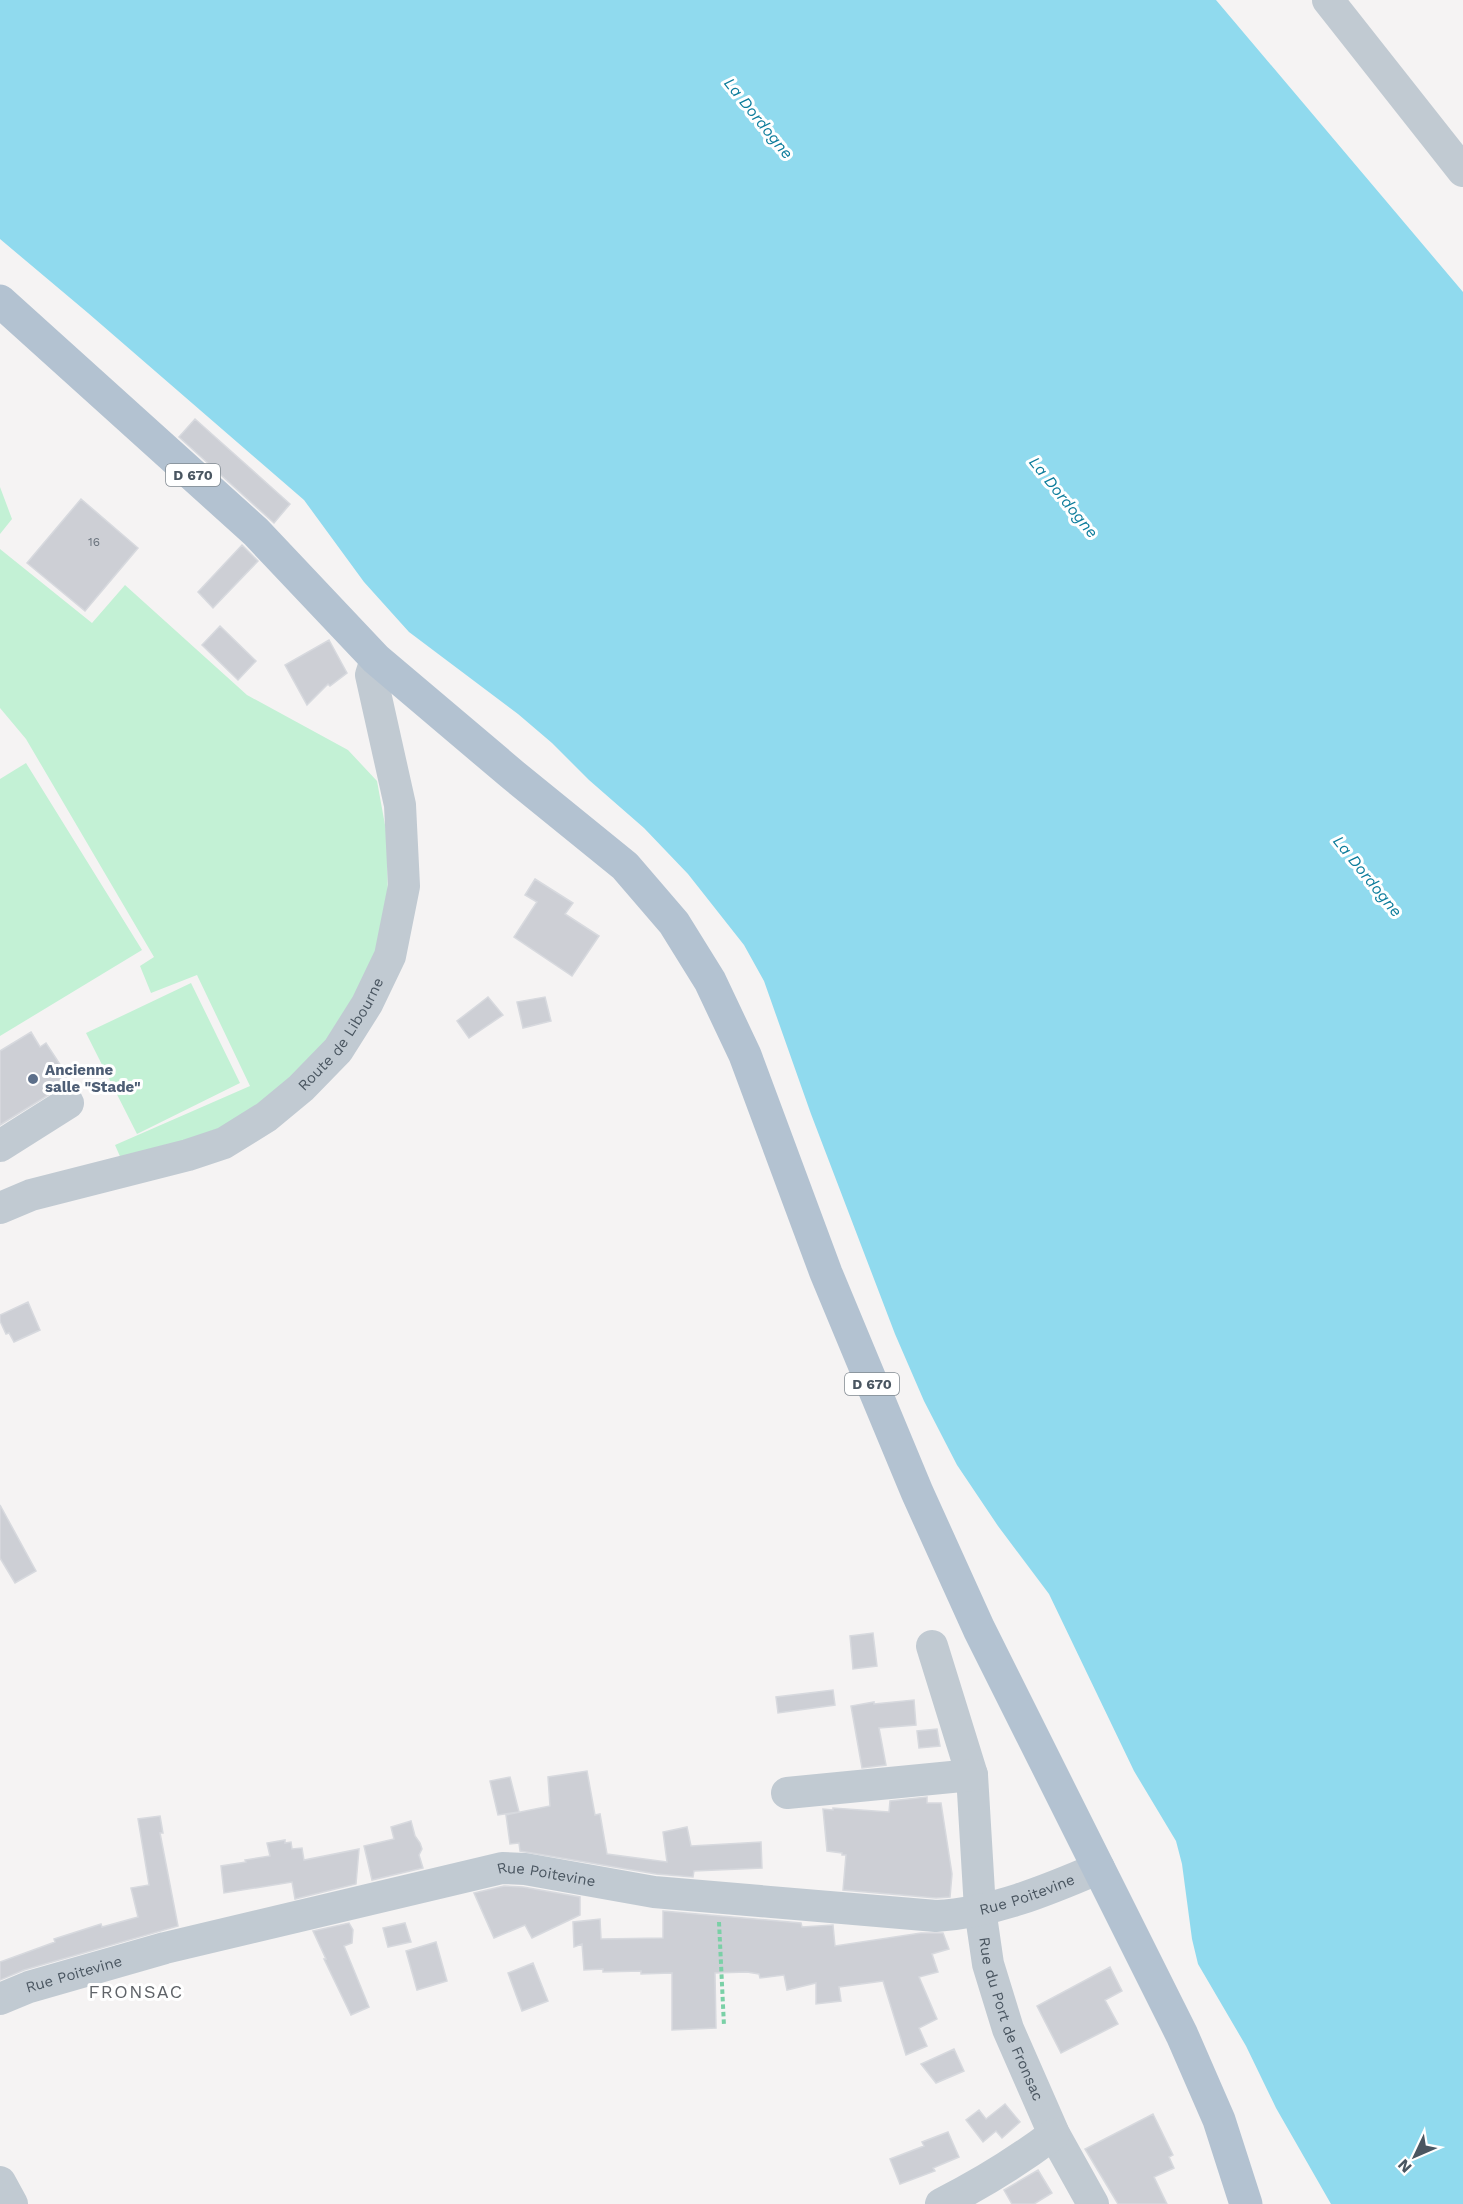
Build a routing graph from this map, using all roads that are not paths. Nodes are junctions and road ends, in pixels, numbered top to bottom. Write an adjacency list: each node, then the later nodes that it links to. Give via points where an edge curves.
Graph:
1 (1329, 0): 2 (street)
2 (1463, 171)
3 (0, 302): 4 (main road, D 670, via 256,532)
4 (376, 659): 7 (street, Route de Libourne, via 371,675 400,805 404,886 390,956 367,1004 338,1050 266,1117 224,1143 31,1195); 11 (main road, D 670, via 625,866 674,923 710,981 745,1055 826,1273 916,1492)
5 (68, 1103): 6 (street)
6 (0, 1146)
7 (0, 1208)
8 (932, 1646): 9 (street, Rue du Port de Fronsac)
9 (972, 1775): 10 (street); 12 (street, Rue du Port de Fronsac)
10 (787, 1793)
11 (1100, 1868): 12 (street, Rue Poitevine); 19 (main road, D 670, via 1210,2099)
12 (980, 1909): 13 (street, Rue Poitevine, via 936,1916 718,1898 502,1868 165,1948); 14 (street, Rue du Port de Fronsac, via 988,1964 1008,2029)
13 (0, 1999)
14 (1054, 2134): 17 (street, via 983,2183); 18 (street, Rue du Port de Fronsac)
15 (0, 2182): 16 (street)
16 (12, 2204)
17 (941, 2204)
18 (1094, 2204)
19 (1246, 2204)

